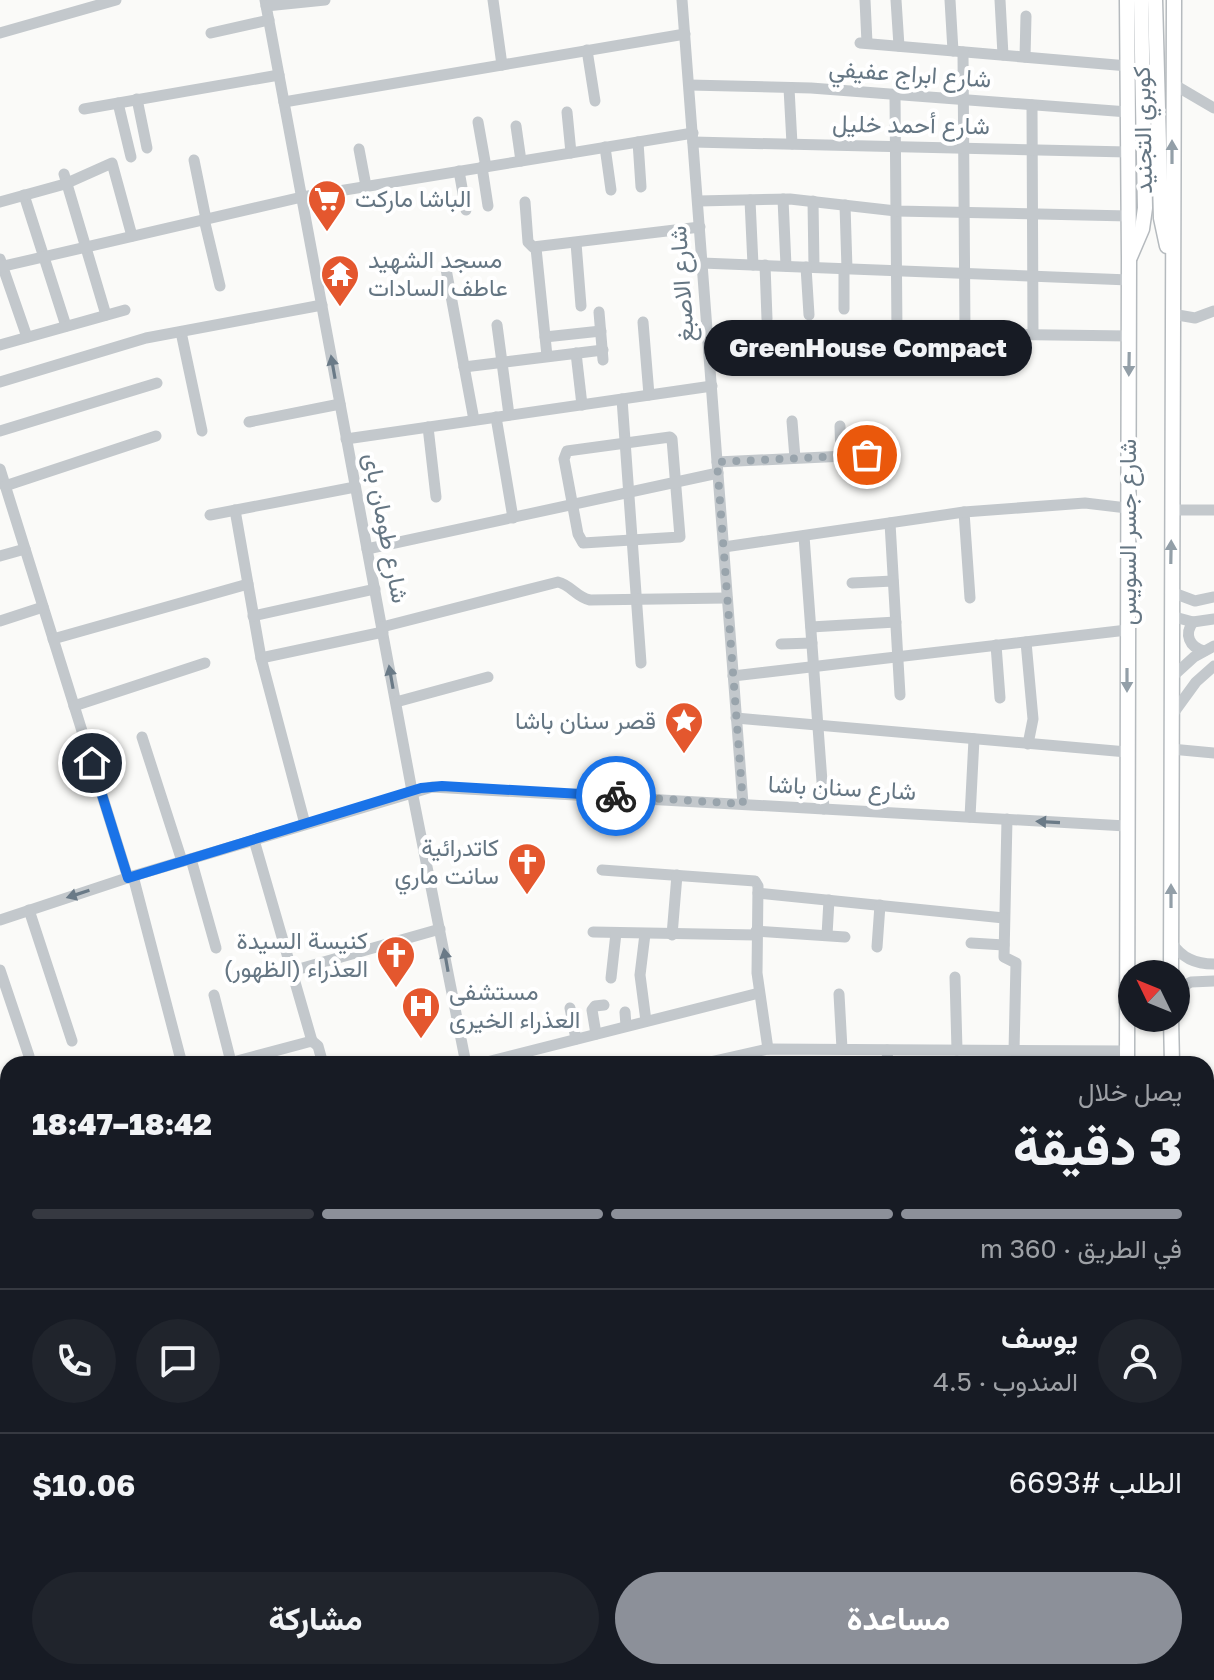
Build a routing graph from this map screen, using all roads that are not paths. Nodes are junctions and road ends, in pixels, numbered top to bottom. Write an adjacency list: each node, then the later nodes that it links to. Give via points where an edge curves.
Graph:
1 (116, 0): 16 (street)
2 (325, 0): 13 (street)
3 (493, 0): 24 (street)
4 (682, 0): 18 (street, شارع الاصبغ)
5 (865, 0): 19 (street, via 863,43)
6 (896, 0): 19 (street)
7 (950, 0): 21 (street)
8 (1000, 0): 22 (street)
9 (1127, 0): 25 (main road, شارع جسر السويس)
10 (1141, 0): 85 (main road, كوبري التجنيد, via 1145,208)
11 (1155, 0): 86 (main road, كوبري التجنيد, via 1161,218)
12 (1174, 0): 27 (main road, شارع جسر السويس)
13 (265, 3): 15 (street, شارع طومان باى)
14 (1026, 16): 23 (street)
15 (269, 20): 17 (street); 26 (street, شارع طومان باى)
16 (0, 33)
17 (211, 33)
18 (685, 34): 20 (street); 28 (street, شارع الاصبغ)
19 (899, 46): 21 (street)
20 (587, 50): 24 (street); 33 (street)
21 (958, 51): 22 (street); 32 (street)
22 (1003, 55): 23 (street)
23 (1025, 57): 25 (street)
24 (502, 65): 34 (street)
25 (1128, 66): 40 (main road, شارع جسر السويس)
26 (279, 75): 31 (street); 34 (street, شارع طومان باى)
27 (1173, 84): 37 (street); 86 (main road, شارع جسر السويس, one-way to 27)
28 (689, 85): 29 (street, شارع ابراج عفيفي); 43 (street, شارع الاصبغ)
29 (789, 88): 30 (street, شارع ابراج عفيفي); 45 (street)
30 (895, 95): 32 (street, شارع ابراج عفيفي); 47 (street)
31 (137, 99): 35 (street); 48 (street)
32 (963, 100): 36 (street, شارع ابراج عفيفي); 49 (street)
33 (595, 101)
34 (284, 102): 64 (street, شارع طومان باى)
35 (118, 103): 38 (street); 54 (street)
36 (1032, 105): 40 (street, شارع ابراج عفيفي); 51 (street)
37 (1214, 108)
38 (84, 109)
39 (567, 112): 53 (street)
40 (1128, 112): 52 (main road, شارع جسر السويس)
41 (478, 122): 57 (street)
42 (516, 126): 56 (street)
43 (693, 138): 44 (street, شارع أحمد خليل); 45 (street, شارع أحمد خليل); 67 (street, شارع الاصبغ)
44 (638, 142): 46 (street, شارع أحمد خليل); 61 (street)
45 (792, 144): 47 (street, شارع أحمد خليل)
46 (605, 147): 53 (street, شارع أحمد خليل); 62 (street)
47 (896, 147): 49 (street, شارع أحمد خليل); 74 (street)
48 (147, 148)
49 (964, 148): 51 (street, شارع أحمد خليل); 75 (street)
50 (359, 149): 60 (street)
51 (1032, 150): 52 (street, شارع أحمد خليل); 76 (street)
52 (1128, 152): 77 (main road, شارع جسر السويس)
53 (571, 153): 56 (street, شارع أحمد خليل)
54 (131, 157)
55 (194, 160): 78 (street)
56 (521, 161): 57 (street, شارع أحمد خليل)
57 (484, 167): 58 (street, شارع أحمد خليل); 72 (street)
58 (459, 171): 60 (street, شارع أحمد خليل); 73 (street)
59 (65, 179): 63 (street); 80 (street, via 112,163); 82 (street)
60 (366, 186): 64 (street, شارع أحمد خليل)
61 (641, 187)
62 (611, 190)
63 (24, 195): 69 (street); 84 (street)
64 (302, 197): 78 (street, شارع أحمد خليل); 99 (street, شارع طومان باى)
65 (783, 199): 66 (street); 68 (street); 90 (street)
66 (750, 200): 67 (street); 89 (street)
67 (698, 201): 79 (street, شارع الاصبغ)
68 (813, 201): 71 (street); 91 (street)
69 (0, 202)
70 (525, 202): 83 (street, via 528,242)
71 (845, 205): 74 (street); 93 (street)
72 (488, 206)
73 (466, 210)
74 (896, 211): 75 (street); 94 (street)
75 (964, 212): 76 (street); 95 (street)
76 (1032, 214): 77 (street); 96 (street)
77 (1129, 216): 85 (main road, شارع جسر السويس)
78 (205, 219): 80 (street, شارع أحمد خليل); 98 (street)
79 (700, 227): 81 (street); 87 (street, شارع الاصبغ)
80 (132, 236): 82 (street, شارع أحمد خليل)
81 (576, 243): 83 (street); 100 (street)
82 (85, 247): 84 (street, شارع أحمد خليل); 106 (street)
83 (536, 248): 118 (street)
84 (44, 257): 88 (street, شارع أحمد خليل); 111 (street)
85 (1129, 258): 97 (main road, شارع جسر السويس)
86 (1172, 258): 105 (main road, شارع جسر السويس)
87 (702, 263): 89 (street); 126 (street, شارع الاصبغ)
88 (1, 265): 117 (street)
89 (759, 265): 90 (street); 108 (street)
90 (786, 266): 91 (street)
91 (810, 267): 93 (street); 107 (street)
92 (446, 269): 123 (street)
93 (845, 269): 94 (street); 101 (street)
94 (895, 271): 95 (street); 114 (street, via 896,331)
95 (964, 274): 96 (street); 114 (street)
96 (1033, 276): 97 (street); 115 (street)
97 (1129, 280): 116 (main road, شارع جسر السويس)
98 (220, 286)
99 (322, 305): 113 (street); 129 (street, شارع طومان باى, one-way to 99)
100 (581, 306)
101 (844, 309)
102 (125, 310): 106 (street)
103 (1214, 311): 105 (street, via 1195,318)
104 (599, 312): 112 (street)
105 (1172, 314): 156 (main road, شارع جسر السويس)
106 (106, 315): 111 (street)
107 (809, 315)
108 (767, 319)
109 (643, 322): 127 (street)
110 (497, 325): 122 (street)
111 (66, 326): 117 (street)
112 (601, 331): 118 (street); 120 (street, via 603,355)
113 (181, 332): 124 (street); 139 (street)
114 (965, 333): 115 (street)
115 (1033, 334): 116 (street)
116 (1129, 336): 154 (main road, شارع جسر السويس, one-way to 154)
117 (27, 337): 119 (street)
118 (545, 337): 121 (street)
119 (0, 345)
120 (576, 353): 121 (street); 130 (street)
121 (547, 356): 122 (street)
122 (502, 362): 123 (street); 131 (street)
123 (464, 367): 133 (street)
124 (0, 382)
125 (157, 383): 138 (street)
126 (712, 386): 127 (street); 146 (street, شارع الاصبغ)
127 (649, 395): 128 (street)
128 (622, 399): 130 (street); 142 (street)
129 (340, 404): 135 (street); 141 (street, شارع طومان باى)
130 (582, 405): 131 (street)
131 (509, 415): 132 (street)
132 (496, 417): 133 (street); 160 (street)
133 (474, 420): 137 (street)
134 (792, 421): 145 (street)
135 (249, 422)
136 (840, 426): 144 (street)
137 (428, 427): 141 (street); 152 (street)
138 (0, 431)
139 (202, 431)
140 (156, 436): 149 (street)
141 (346, 439): 150 (street, شارع طومان باى)
142 (626, 442): 148 (street, via 672,439); 151 (street); 153 (street, via 567,451)
143 (867, 455): 144 (street)
144 (841, 457): 145 (street)
145 (795, 458): 146 (street)
146 (718, 468): 148 (street); 164 (street, شارع الاصبغ)
147 (0, 469): 149 (street)
148 (676, 483): 151 (street); 163 (street, via 678,538)
149 (5, 486): 165 (street)
150 (355, 487): 155 (street); 166 (street, شارع طومان باى)
151 (630, 493): 153 (street); 163 (street)
152 (436, 497)
153 (572, 505): 160 (street); 163 (street, via 583,543)
154 (1127, 508): 158 (street, via 1085,503); 186 (main road, شارع جسر السويس)
155 (235, 510): 159 (street); 170 (street)
156 (1172, 510): 157 (street); 172 (main road, شارع جسر السويس, one-way to 156)
157 (1214, 510)
158 (964, 512): 161 (street); 175 (street)
159 (210, 515)
160 (513, 518): 166 (street)
161 (890, 523): 162 (street); 168 (street)
162 (804, 536): 164 (street); 184 (street)
163 (634, 542): 176 (street)
164 (724, 547): 174 (street, شارع الاصبغ)
165 (25, 549): 167 (street); 177 (street)
166 (367, 549): 171 (street, شارع طومان باى)
167 (0, 556)
168 (893, 581): 169 (street); 182 (street)
169 (852, 583)
170 (248, 584): 178 (street); 187 (street)
171 (375, 589): 178 (street); 185 (street, شارع طومان باى)
172 (1171, 592): 173 (street, via 1195,601); 179 (main road, شارع جسر السويس)
173 (1214, 597)
174 (727, 598): 176 (street); 199 (street, شارع الاصبغ)
175 (970, 598)
176 (638, 599): 185 (street, via 590,600 565,584 550,583); 196 (street)
177 (43, 607): 181 (street); 187 (street)
178 (253, 616): 194 (street)
179 (1171, 616): 183 (street); 201 (main road, شارع جسر السويس)
180 (1214, 619): 183 (street)
181 (0, 621)
182 (896, 622): 184 (street); 193 (street)
183 (1193, 622): 192 (street, via 1190,642)
184 (811, 627): 189 (street)
185 (382, 630): 194 (street); 204 (street, شارع طومان باى, one-way to 185)
186 (1127, 630): 188 (street); 213 (main road, شارع جسر السويس, one-way to 213)
187 (53, 639): 205 (street)
188 (1026, 642): 191 (street); 211 (street, via 1033,719)
189 (812, 643): 190 (street); 197 (street)
190 (781, 644)
191 (996, 645): 193 (street); 203 (street)
192 (1209, 648): 201 (street)
193 (897, 657): 197 (street); 202 (street)
194 (261, 658): 220 (street)
195 (205, 663): 205 (street)
196 (641, 663)
197 (813, 666): 199 (street); 208 (street)
198 (1214, 666): 206 (street)
199 (733, 676): 207 (street, شارع الاصبغ)
200 (488, 677): 204 (street)
201 (1172, 677): 206 (main road, شارع جسر السويس)
202 (900, 695)
203 (1000, 698)
204 (396, 702): 215 (street, شارع طومان باى)
205 (74, 706): 226 (street)
206 (1171, 715): 212 (main road, شارع جسر السويس)
207 (736, 718): 208 (street); 216 (street, شارع الاصبغ)
208 (817, 725): 210 (street); 217 (street)
209 (142, 737): 223 (street)
210 (974, 739): 211 (street); 218 (street)
211 (1028, 744): 213 (street)
212 (1171, 749): 214 (street); 241 (main road, شارع جسر السويس, one-way to 212)
213 (1127, 752): 221 (main road, شارع جسر السويس)
214 (1214, 753)
215 (412, 791): 216 (street, شارع سنان باشا, via 442,786); 220 (street, شارع سنان باشا); 233 (street, شارع طومان باى)
216 (743, 804): 217 (street, شارع سنان باشا)
217 (824, 809): 218 (street, شارع سنان باشا)
218 (970, 817): 219 (street, شارع سنان باشا)
219 (1007, 819): 221 (street, شارع سنان باشا, one-way to 219); 231 (street)
220 (305, 824): 222 (street, شارع سنان باشا)
221 (1126, 826): 282 (main road, شارع جسر السويس)
222 (254, 840): 223 (street, شارع سنان باشا); 249 (street)
223 (187, 860): 226 (street, شارع سنان باشا); 245 (street)
224 (602, 870): 225 (street)
225 (677, 875): 227 (street, via 750,880 757,883); 238 (street)
226 (130, 877): 230 (street, شارع سنان باشا, one-way to 230); 273 (street)
227 (758, 893): 228 (street); 236 (street)
228 (829, 900): 229 (street); 239 (street)
229 (880, 905): 231 (street); 244 (street)
230 (29, 910): 232 (street, شارع سنان باشا); 265 (street)
231 (1004, 918): 243 (street)
232 (0, 920)
233 (440, 929): 249 (street); 277 (street, شارع طومان باى, one-way to 233)
234 (593, 932): 235 (street)
235 (616, 933): 237 (street); 251 (street)
236 (756, 933): 238 (street); 239 (street); 254 (street)
237 (645, 934): 238 (street); 260 (street, via 640,975)
238 (672, 935)
239 (827, 935): 240 (street)
240 (845, 937)
241 (1171, 942): 246 (main road, شارع جسر السويس); 247 (street, via 1188,959)
242 (971, 943): 243 (street)
243 (1004, 945): 271 (street, via 1004,958 1016,963)
244 (877, 947)
245 (216, 948)
246 (1171, 960)
247 (1214, 964)
248 (0, 970): 272 (street)
249 (292, 971): 266 (street)
250 (955, 977): 270 (street)
251 (611, 978)
252 (1214, 981): 253 (street)
253 (1190, 983)
254 (759, 993): 260 (street, via 692,1005); 267 (street)
255 (839, 994): 268 (street)
256 (214, 995): 274 (street)
257 (604, 1005): 263 (street, via 592,1010)
258 (570, 1008): 264 (street)
259 (625, 1012): 261 (street)
260 (646, 1021): 261 (street)
261 (626, 1026): 263 (street)
262 (1171, 1032): 283 (main road)
263 (596, 1034): 264 (street)
264 (576, 1039): 278 (street)
265 (72, 1041)
266 (315, 1044): 275 (street); 276 (street)
267 (768, 1049): 268 (street); 279 (street)
268 (842, 1049): 269 (street)
269 (887, 1050): 270 (street); 280 (street)
270 (957, 1050): 271 (street)
271 (1014, 1051): 281 (street)
272 (29, 1056)
273 (180, 1056)
274 (227, 1056)
275 (260, 1056)
276 (320, 1056)
277 (464, 1056)
278 (510, 1056)
279 (737, 1056)
280 (887, 1056)
281 (1095, 1056)
282 (1127, 1056)
283 (1172, 1056)

